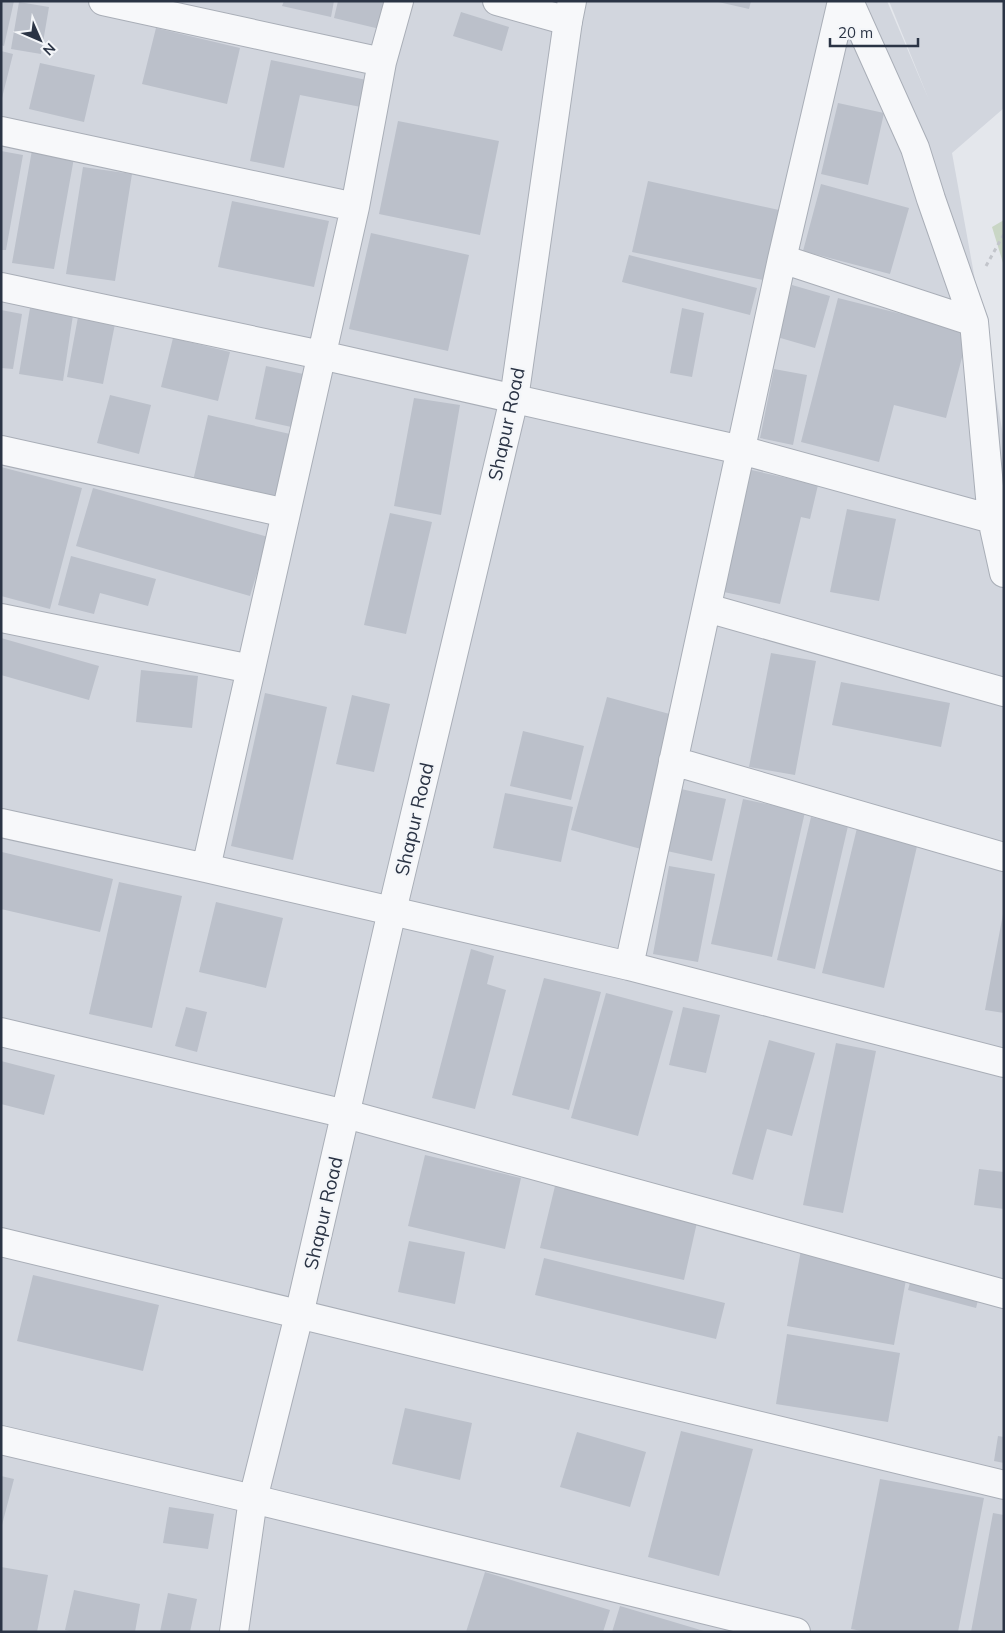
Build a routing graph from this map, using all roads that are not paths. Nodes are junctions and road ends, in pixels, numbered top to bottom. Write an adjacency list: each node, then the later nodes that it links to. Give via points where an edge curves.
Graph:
1 (103, 1): 7 (street)
2 (399, 1): 7 (street)
3 (497, 1): 6 (street)
4 (842, 1): 10 (street)
5 (848, 1): 12 (street, via 915,148)
6 (570, 11): 14 (street, Shapur Road)
7 (382, 62): 9 (street)
8 (1, 131): 9 (street)
9 (355, 206): 13 (street)
10 (782, 259): 12 (street); 16 (street)
11 (1, 287): 13 (street)
12 (974, 322): 18 (street)
13 (321, 355): 14 (street); 17 (street)
14 (514, 399): 16 (street); 28 (street, Shapur Road)
15 (1, 450): 17 (street)
16 (741, 450): 18 (street); 20 (street)
17 (286, 513): 22 (street)
18 (992, 519): 19 (street)
19 (1004, 573)
20 (706, 608): 23 (street); 24 (street)
21 (1, 618): 22 (street)
22 (251, 669): 27 (street)
23 (1004, 692)
24 (673, 761): 26 (street); 29 (street)
25 (1, 823): 27 (street)
26 (1004, 857)
27 (206, 868): 28 (street)
28 (392, 911): 29 (street); 32 (street, Shapur Road)
29 (629, 966): 31 (street)
30 (1, 1032): 32 (street)
31 (1004, 1062)
32 (346, 1114): 34 (street); 35 (street, Shapur Road)
33 (1, 1242): 35 (street)
34 (1004, 1294)
35 (299, 1315): 37 (street); 38 (street, Shapur Road)
36 (1, 1440): 38 (street)
37 (1004, 1485)
38 (253, 1499): 39 (street, Shapur Road); 40 (street)
39 (234, 1632)
40 (796, 1632)

